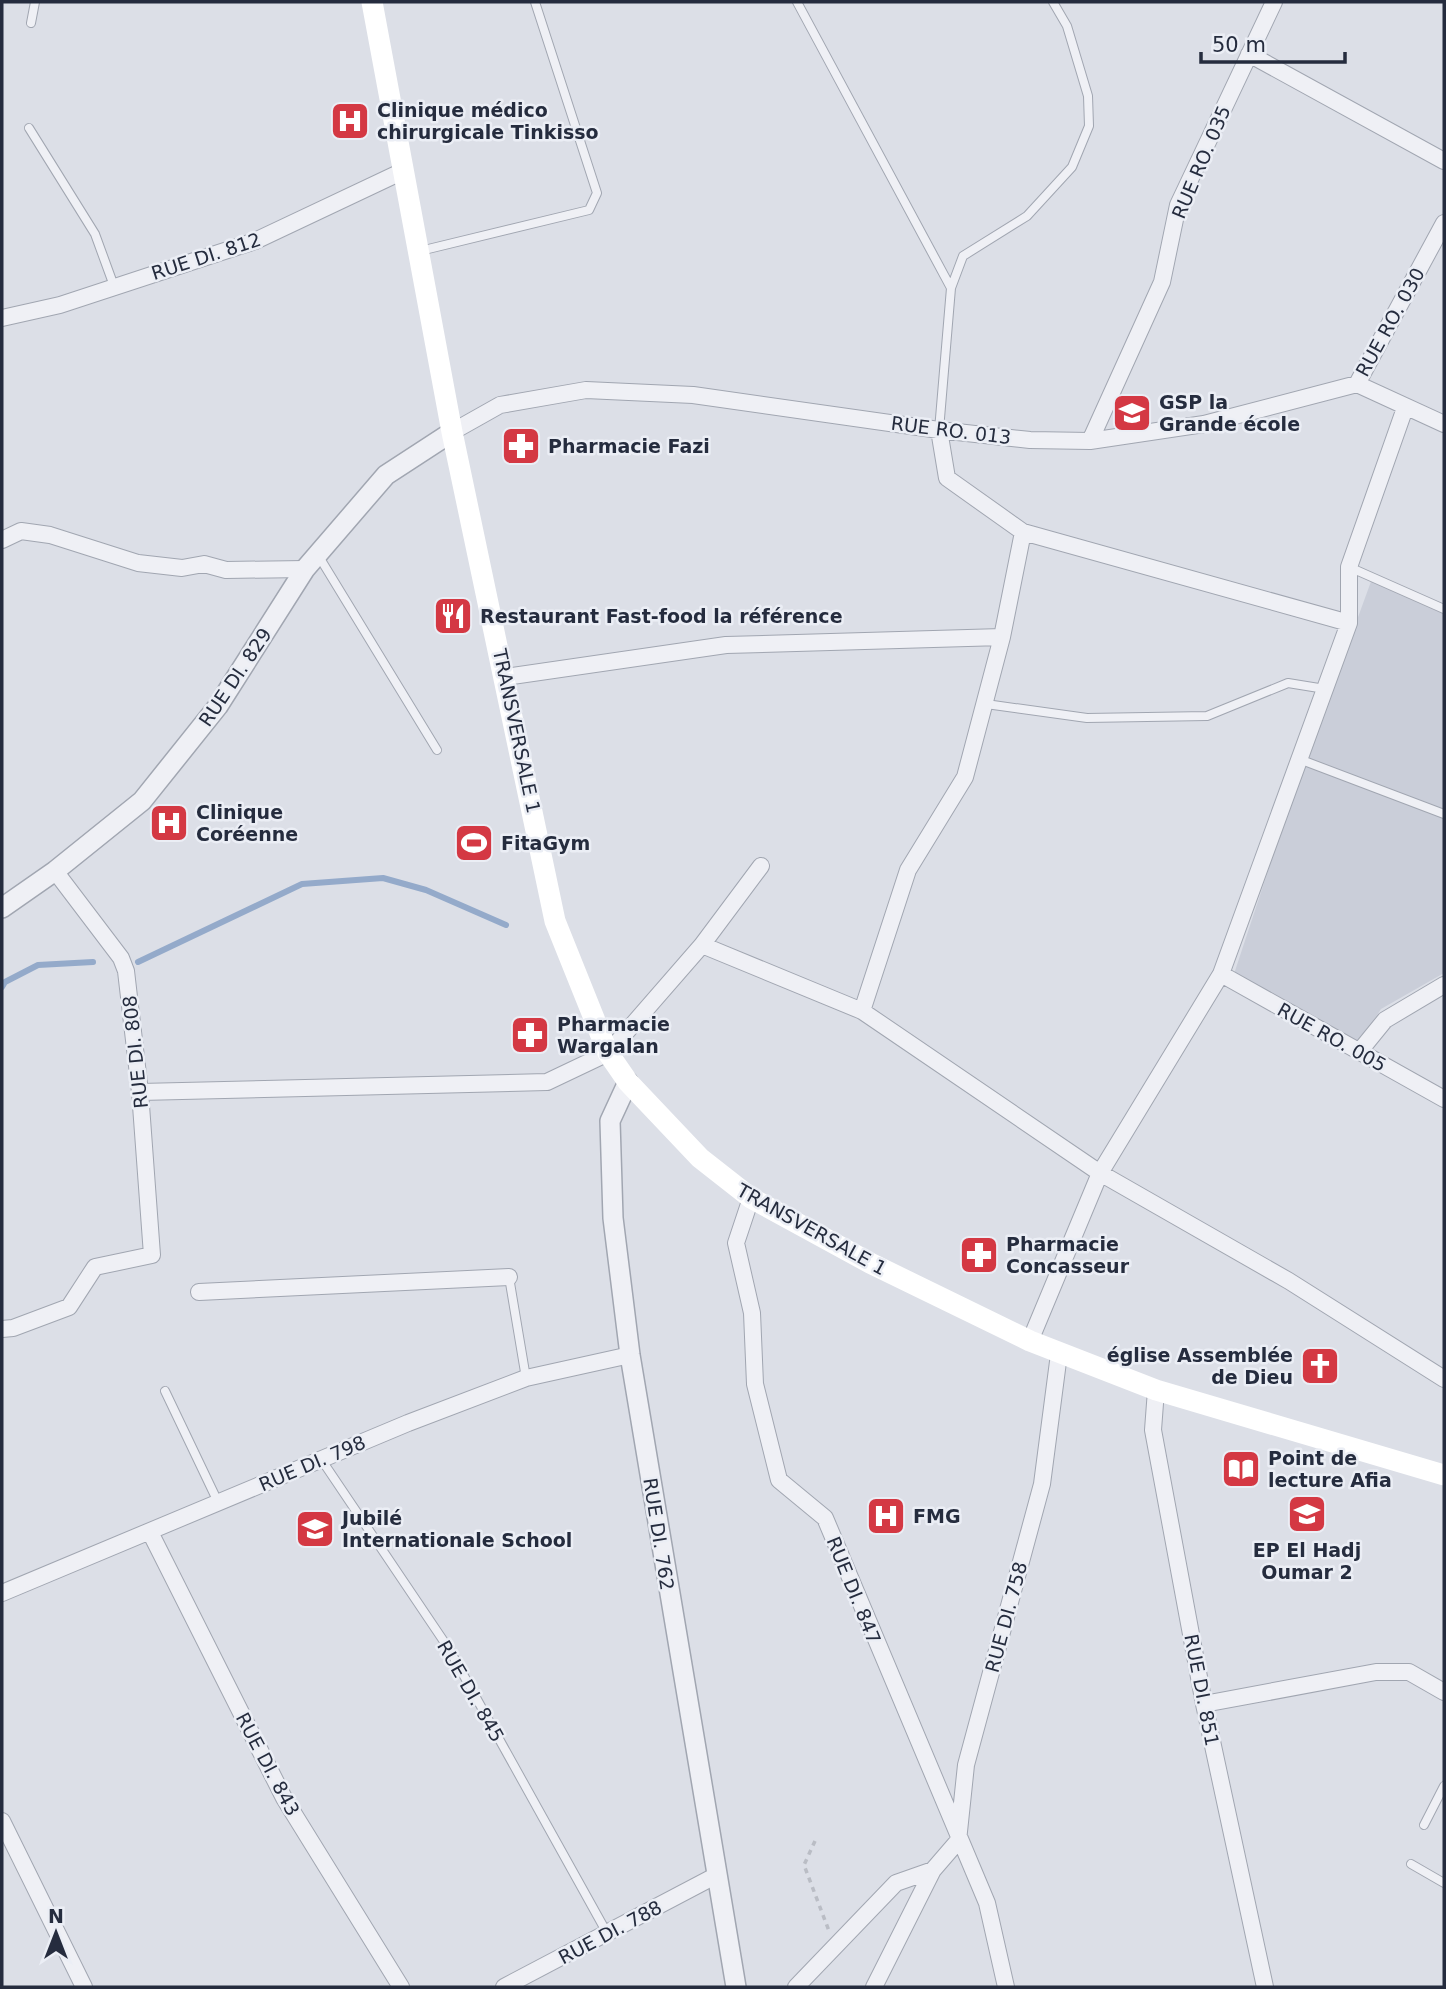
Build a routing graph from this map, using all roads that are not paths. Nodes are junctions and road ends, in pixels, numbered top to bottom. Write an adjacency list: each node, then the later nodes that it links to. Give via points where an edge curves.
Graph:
1 (35, 2): 7 (lane)
2 (372, 2): 11 (main road, TRANSVERSALE 1)
3 (535, 2): 13 (lane, via 597,193 589,210)
4 (797, 2): 15 (lane)
5 (1053, 2): 15 (lane, via 1067,26 1088,96 1089,126 1072,167 1027,216 963,256)
6 (1274, 2): 8 (street, RUE RO. 035)
7 (31, 23)
8 (1249, 54): 10 (street); 22 (street, RUE RO. 035, via 1178,205 1162,282)
9 (29, 128): 14 (lane, via 95,234)
10 (1444, 161)
11 (401, 172): 13 (main road, TRANSVERSALE 1); 14 (street, RUE DI. 812, via 255,241)
12 (1444, 223): 17 (street, RUE RO. 030)
13 (417, 252): 21 (main road, TRANSVERSALE 1)
14 (114, 286): 16 (street, RUE DI. 812)
15 (951, 288): 20 (lane)
16 (2, 318)
17 (1356, 384): 18 (street); 22 (street, RUE RO. 013, via 1203,424)
18 (1405, 408): 19 (street); 26 (street)
19 (1444, 424)
20 (939, 430): 21 (street, RUE RO. 013, via 692,395 586,390 500,405); 22 (street, RUE RO. 013); 23 (street, via 947,478)
21 (452, 432): 25 (street, RUE DI. 829, via 386,475); 31 (main road, TRANSVERSALE 1)
22 (1090, 441)
23 (1023, 532): 29 (street); 30 (street)
24 (2, 540): 27 (street, via 21,531 50,535 138,563 182,568 204,564 226,570)
25 (318, 554): 27 (street, RUE DI. 829); 34 (lane)
26 (1349, 567): 28 (lane); 29 (street)
27 (305, 569): 38 (street, RUE DI. 829, via 218,706 142,801)
28 (1444, 609)
29 (1349, 623): 32 (street)
30 (1002, 637): 31 (street, via 726,645); 33 (street)
31 (506, 677): 45 (main road, TRANSVERSALE 1, via 555,921)
32 (1325, 689): 33 (lane, via 1288,683 1207,716 1087,718); 35 (street)
33 (986, 704): 43 (street, via 965,777 908,870)
34 (437, 750)
35 (1299, 759): 36 (lane); 41 (street)
36 (1444, 814)
37 (761, 866): 40 (street)
38 (55, 871): 39 (street, RUE DI. 829); 47 (street, RUE DI. 808, via 121,958)
39 (2, 908)
40 (702, 945): 43 (street); 45 (street)
41 (1221, 974): 44 (street, RUE RO. 005); 49 (street)
42 (1444, 985): 44 (street, via 1385,1020)
43 (862, 1011): 49 (street)
44 (1359, 1052): 48 (street, RUE RO. 005)
45 (608, 1053): 46 (main road, TRANSVERSALE 1); 47 (street, via 547,1082)
46 (628, 1082): 50 (main road, TRANSVERSALE 1, via 700,1158); 56 (street, RUE DI. 762, via 610,1121 612,1218)
47 (140, 1092): 53 (street, RUE DI. 808, via 152,1255 95,1267 69,1307)
48 (1444, 1099)
49 (1100, 1172): 54 (street); 58 (street, via 1289,1280)
50 (751, 1198): 54 (main road, TRANSVERSALE 1, via 870,1263); 71 (street, RUE DI. 847, via 736,1243 752,1313 755,1384 779,1480 825,1518)
51 (509, 1277): 52 (street); 57 (lane)
52 (199, 1292)
53 (2, 1329)
54 (1030, 1340): 55 (main road, TRANSVERSALE 1)
55 (1059, 1354): 60 (main road, TRANSVERSALE 1); 71 (street, RUE DI. 758, via 1042,1484 966,1765)
56 (630, 1355): 57 (street, RUE DI. 798); 74 (street, RUE DI. 762)
57 (526, 1378): 61 (street, RUE DI. 798)
58 (1444, 1378)
59 (165, 1391): 63 (lane)
60 (1156, 1391): 62 (main road, TRANSVERSALE 1); 67 (street, RUE DI. 851, via 1153,1430)
61 (321, 1459): 63 (street, RUE DI. 798); 76 (lane, RUE DI. 845, via 449,1649)
62 (1444, 1475)
63 (218, 1503): 64 (street, RUE DI. 798)
64 (150, 1532): 65 (street, RUE DI. 798); 78 (street, RUE DI. 843, via 284,1798)
65 (2, 1593)
66 (1444, 1692): 67 (street, via 1409,1672 1376,1672)
67 (1203, 1704): 84 (street, RUE DI. 851)
68 (1444, 1786): 70 (lane)
69 (2, 1821): 77 (street)
70 (1424, 1825)
71 (958, 1841): 73 (street); 83 (street, RUE DI. 847, via 987,1903)
72 (1411, 1864): 75 (lane)
73 (933, 1870): 81 (street, via 896,1883); 82 (street)
74 (715, 1876): 76 (street, RUE DI. 788); 80 (street, RUE DI. 762)
75 (1444, 1883)
76 (607, 1933): 79 (street, RUE DI. 788)
77 (84, 1987)
78 (401, 1987)
79 (504, 1987)
80 (736, 1987)
81 (796, 1987)
82 (874, 1987)
83 (1006, 1987)
84 (1265, 1987)

